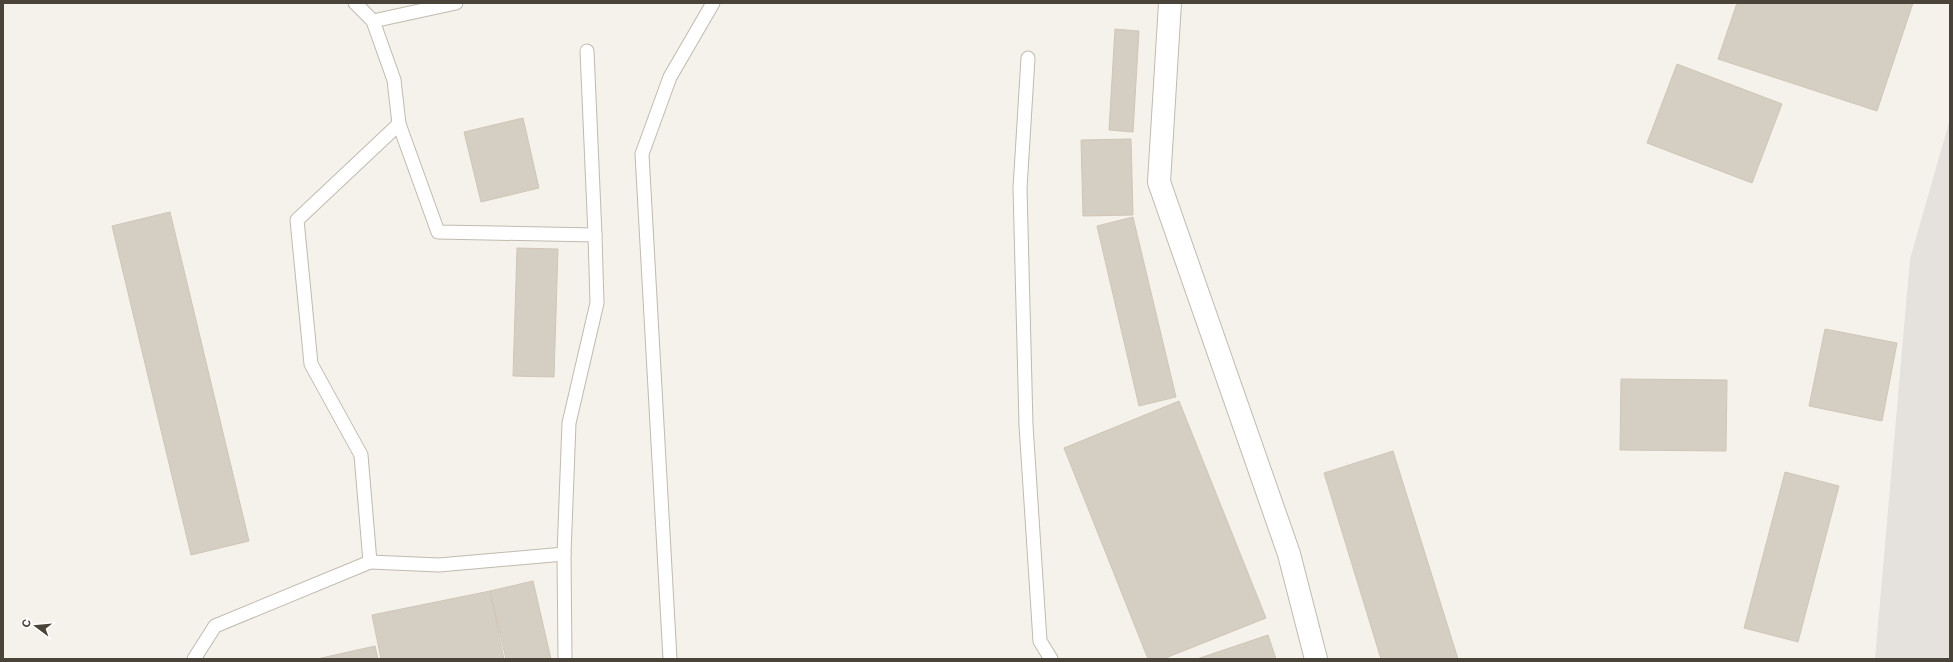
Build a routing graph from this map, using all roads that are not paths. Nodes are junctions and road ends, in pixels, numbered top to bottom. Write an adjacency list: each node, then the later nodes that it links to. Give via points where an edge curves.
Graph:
1 (355, 3): 5 (lane)
2 (456, 3): 5 (lane)
3 (713, 3): 14 (lane, via 670,76 642,154)
4 (1170, 3): 16 (street, via 1159,182 1289,554)
5 (373, 21): 8 (lane, via 394,80)
6 (587, 51): 9 (lane)
7 (1028, 58): 15 (lane, via 1020,188 1026,424 1040,641)
8 (399, 124): 9 (lane, via 438,232); 11 (lane, via 297,220 311,364 361,455)
9 (595, 235): 10 (lane, via 597,302 569,423)
10 (564, 554): 11 (lane, via 439,565); 13 (lane)
11 (370, 562): 12 (lane, via 215,626)
12 (194, 659)
13 (564, 659)
14 (670, 659)
15 (1051, 659)
16 (1316, 659)

